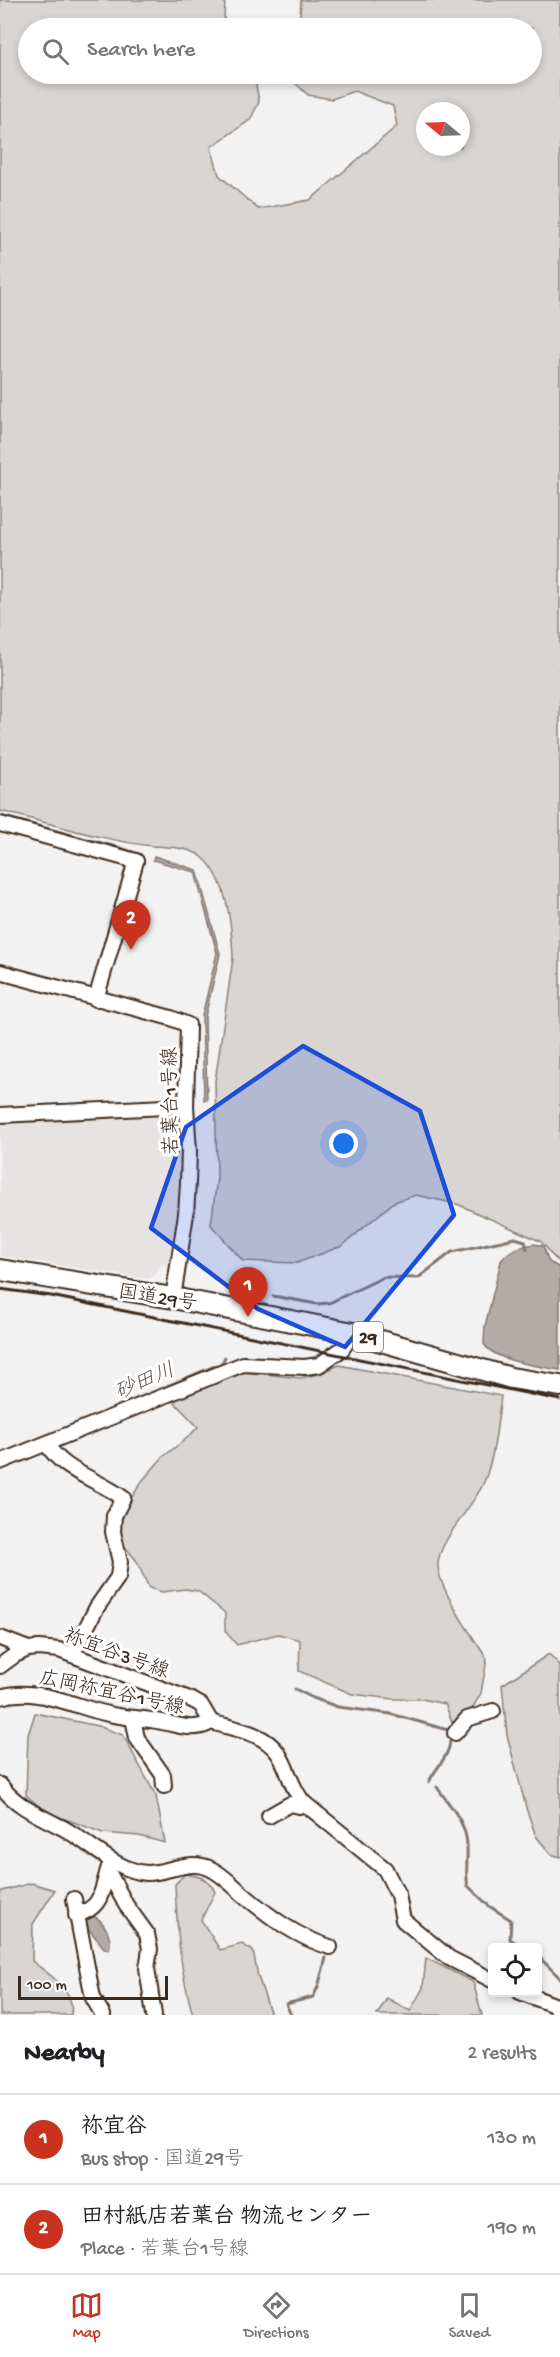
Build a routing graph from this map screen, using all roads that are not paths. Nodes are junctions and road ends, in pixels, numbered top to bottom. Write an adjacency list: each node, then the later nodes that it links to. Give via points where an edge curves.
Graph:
1 (0, 824): 3 (street, via 136,861)
2 (0, 972): 3 (street, 若葉台1号線)
3 (96, 999): 4 (street, 若葉台1号線, via 188,1025)
4 (186, 1106): 5 (street); 7 (street, 若葉台1号線, via 187,1203)
5 (0, 1115)
6 (0, 1270): 7 (highway, 国道29号 / 29)
7 (173, 1298): 8 (highway, 国道29号 / 29)
8 (353, 1333): 9 (highway, 国道29号 / 29, via 511,1378); 10 (street, via 342,1349 319,1365 243,1364)
9 (560, 1386)
10 (47, 1444): 11 (street); 14 (street, via 65,1464 123,1498 114,1516 112,1532 120,1562 117,1577)
11 (0, 1462)
12 (0, 1638): 13 (street, 祢宜谷3号線)
13 (28, 1650): 14 (street, 祢宜谷3号線, via 50,1648); 15 (street)
14 (72, 1655): 19 (street, 祢宜谷3号線, via 192,1700 201,1705)
15 (0, 1666)
16 (0, 1696): 18 (street, 広岡祢宜谷1号線, via 32,1693)
17 (493, 1711): 20 (street, via 466,1719)
18 (133, 1718): 19 (street, 広岡祢宜谷1号線, via 178,1727 203,1727); 22 (street, via 137,1738 163,1775)
19 (211, 1722): 23 (street, 広岡祢宜谷1号線, via 267,1741)
20 (455, 1732)
21 (0, 1785): 25 (street, via 24,1808 63,1828)
22 (164, 1786)
23 (304, 1803): 24 (street, via 292,1803); 29 (street, 広岡祢宜谷1号線, via 385,1869 398,1895 404,1920 449,1958)
24 (269, 1816)
25 (110, 1865): 27 (street, via 94,1908); 28 (street, via 149,1873 185,1865 209,1868 275,1921); 32 (street, via 149,1940 147,1968)
26 (74, 1899): 27 (street)
27 (76, 1915): 31 (street, via 93,1998)
28 (330, 1947)
29 (488, 1978)
30 (533, 1997): 33 (street, via 554,2005)
31 (103, 2015)
32 (154, 2015)
33 (559, 2015)

